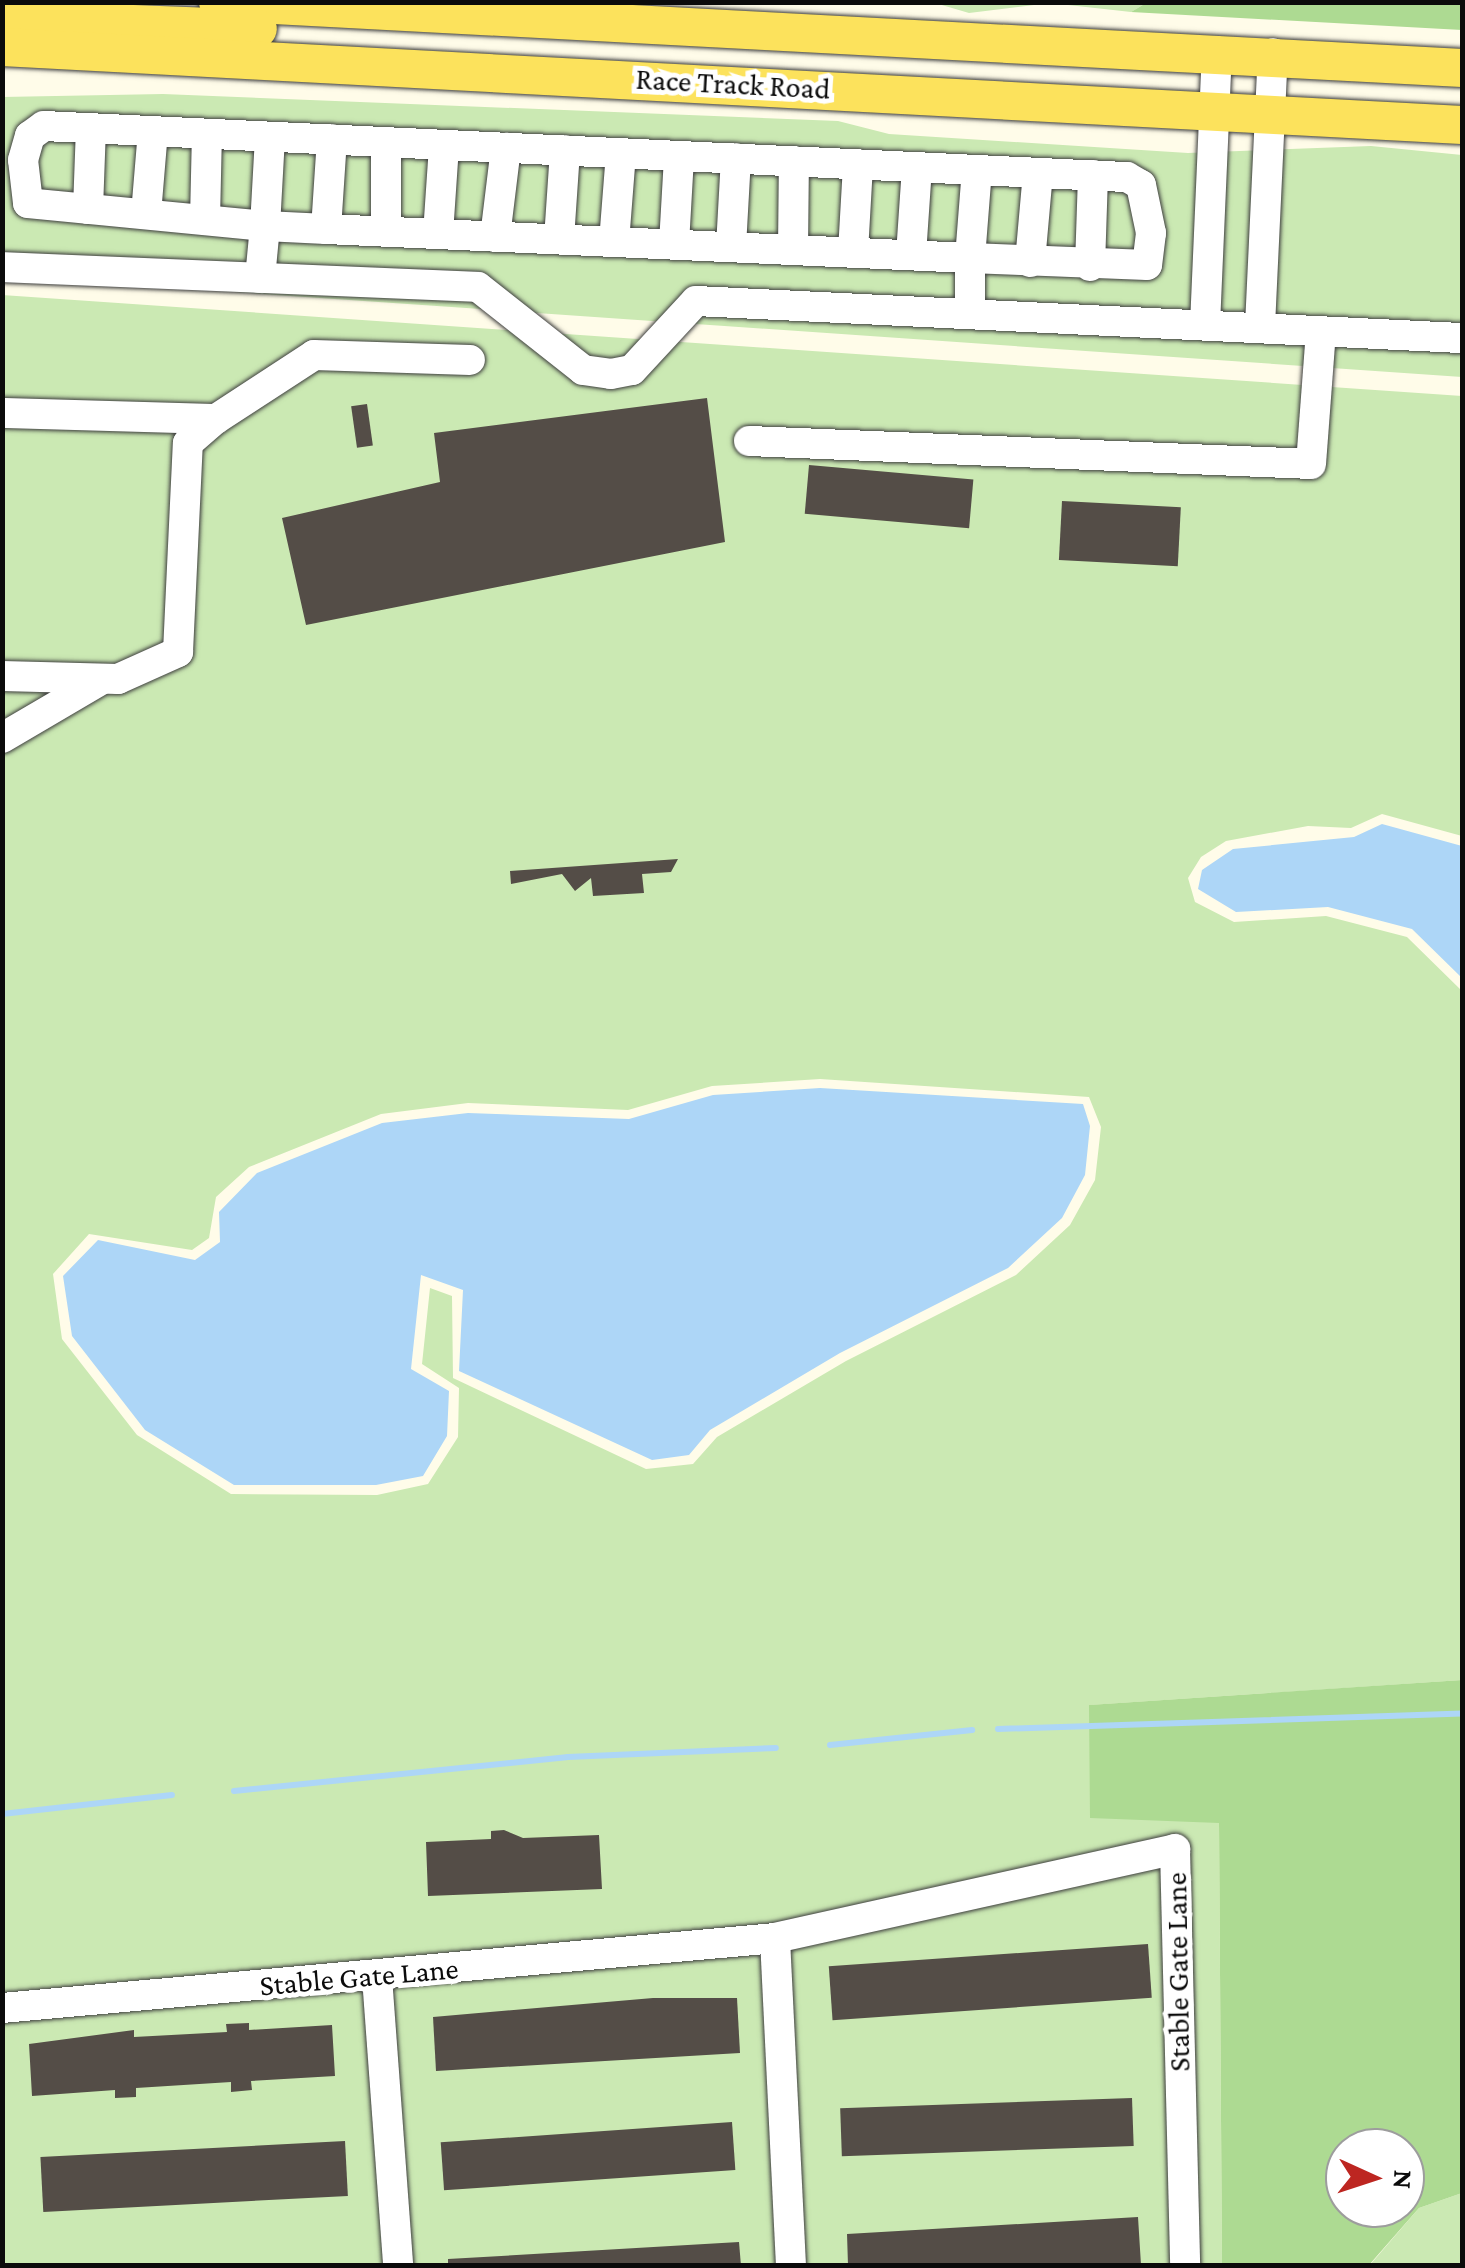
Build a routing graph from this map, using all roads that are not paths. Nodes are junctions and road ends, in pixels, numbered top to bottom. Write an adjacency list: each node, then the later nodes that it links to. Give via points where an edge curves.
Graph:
1 (218, 2): 2 (main road, Race Track Road)
2 (338, 9): 3 (main road, via 258,29); 4 (main road, Race Track Road)
3 (6, 43): 7 (main road, Race Track Road)
4 (1217, 51): 5 (main road, Race Track Road); 7 (lane)
5 (1273, 53): 6 (main road, Race Track Road); 8 (lane)
6 (1462, 68)
7 (1216, 109): 8 (main road, Race Track Road); 49 (lane)
8 (1271, 109): 9 (main road, Race Track Road); 50 (lane)
9 (1462, 125)
10 (90, 128): 11 (lane); 28 (lane); 28 (lane, via 44,126 30,136 23,160 28,203)
11 (153, 131): 12 (lane); 29 (lane)
12 (208, 134): 13 (lane); 30 (lane)
13 (270, 136): 14 (lane); 31 (lane)
14 (332, 140): 15 (lane); 32 (lane)
15 (386, 142): 16 (lane); 33 (lane)
16 (444, 145): 17 (lane); 34 (lane)
17 (506, 148): 18 (lane); 35 (lane)
18 (565, 150): 19 (lane); 36 (lane)
19 (620, 153): 20 (lane); 37 (lane)
20 (679, 156): 21 (lane); 38 (lane)
21 (736, 158): 22 (lane); 39 (lane)
22 (794, 161): 23 (lane); 40 (lane)
23 (858, 164): 24 (lane); 41 (lane)
24 (917, 167): 25 (lane); 42 (lane)
25 (977, 170): 26 (lane); 43 (lane)
26 (1038, 173): 27 (lane); 44 (lane)
27 (1093, 175): 45 (lane); 45 (lane, via 1141,185 1152,233 1146,265)
28 (88, 209): 29 (lane)
29 (146, 214): 30 (lane)
30 (206, 220): 31 (lane)
31 (265, 226): 32 (lane); 47 (lane)
32 (326, 229): 33 (lane)
33 (386, 232): 34 (lane)
34 (438, 234): 35 (lane)
35 (495, 236): 36 (lane)
36 (559, 239): 37 (lane)
37 (614, 242): 38 (lane)
38 (674, 244): 39 (lane)
39 (731, 247): 40 (lane)
40 (793, 250): 41 (lane)
41 (852, 252): 42 (lane)
42 (911, 255): 43 (lane)
43 (970, 258): 44 (lane); 48 (lane)
44 (1030, 262): 45 (lane)
45 (1090, 266)
46 (2, 267): 47 (lane)
47 (260, 278): 48 (lane, via 478,287 583,370 612,374 632,370 696,301)
48 (970, 314): 49 (lane)
49 (1205, 326): 50 (lane)
50 (1260, 326): 51 (lane)
51 (1321, 332): 52 (lane); 56 (lane, via 1311,464)
52 (1462, 338)
53 (470, 360): 55 (lane, via 314,355)
54 (2, 413): 55 (lane)
55 (216, 418): 58 (lane, via 188,443 178,652 153,668)
56 (749, 441)
57 (2, 676): 58 (lane)
58 (102, 680): 59 (lane)
59 (2, 738)
60 (775, 1938): 61 (lane, Stable Gate Lane); 64 (lane); 65 (lane, Stable Gate Lane, via 1175,1849)
61 (377, 1976): 62 (lane, Stable Gate Lane); 63 (lane)
62 (2, 2008)
63 (398, 2266)
64 (792, 2266)
65 (1185, 2266)

